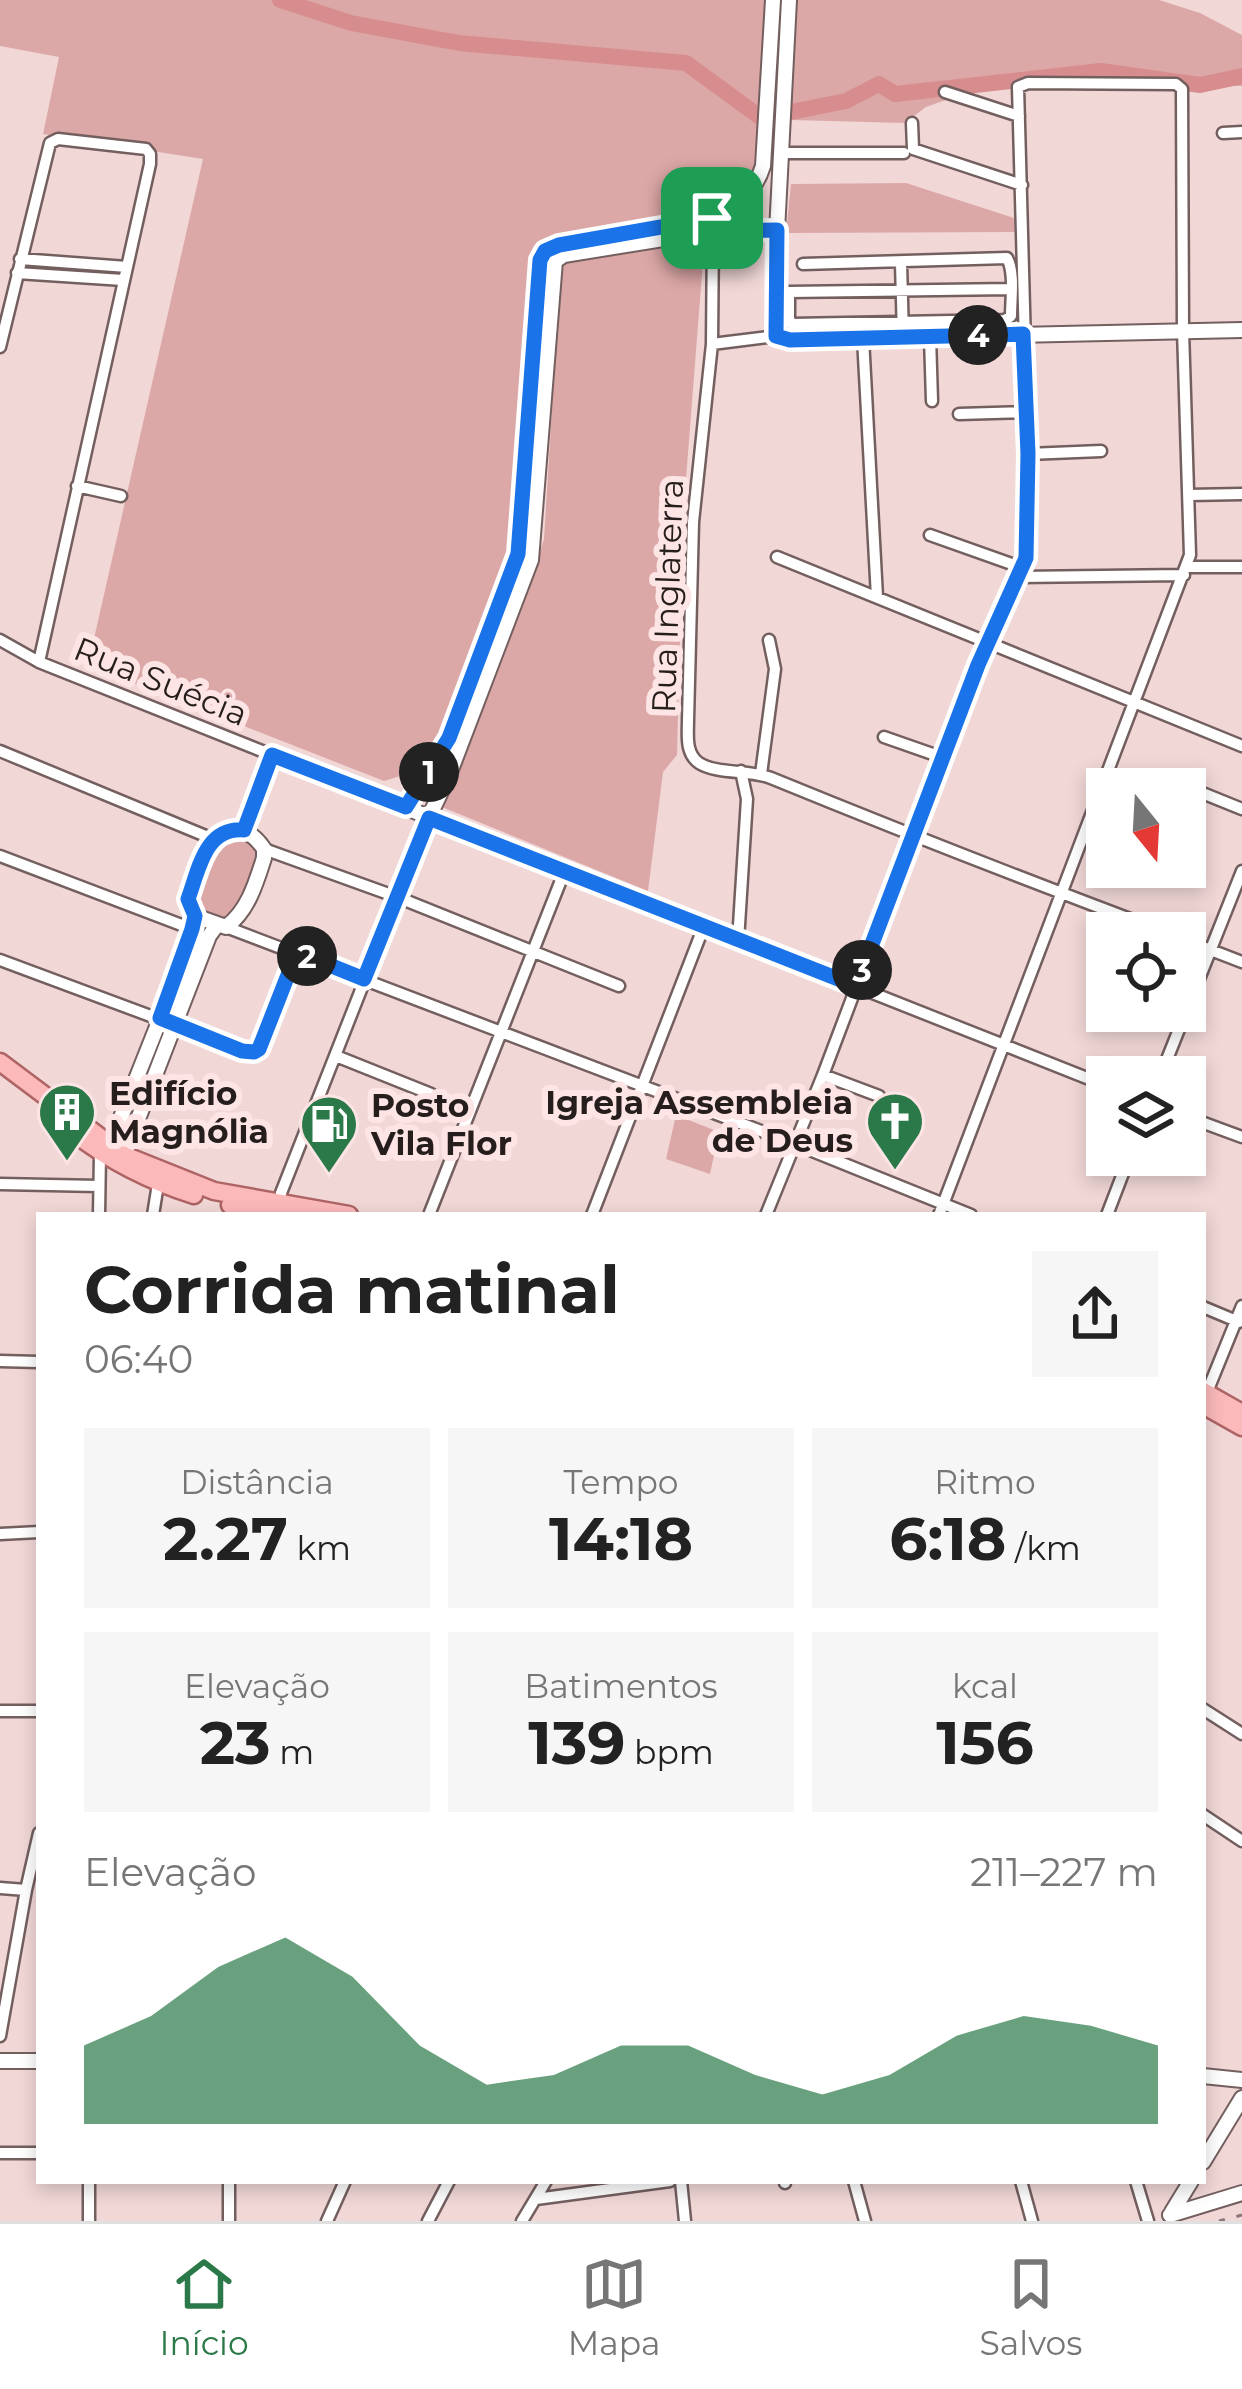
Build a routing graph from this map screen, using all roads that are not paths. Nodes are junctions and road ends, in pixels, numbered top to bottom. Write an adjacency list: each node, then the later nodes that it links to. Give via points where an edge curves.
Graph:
1 (773, 0): 11 (street, via 763,166 745,197)
2 (789, 0): 8 (street)
3 (945, 92): 4 (street)
4 (1019, 116): 10 (street); 20 (street, via 1023,83 1180,86)
5 (912, 123): 10 (street, via 913,149)
6 (1242, 132): 7 (street)
7 (1223, 133)
8 (781, 153): 9 (street); 12 (street)
9 (904, 153)
10 (1022, 185): 22 (street)
11 (712, 225): 12 (street); 26 (street, Rua Inglaterra); 28 (street, via 557,259)
12 (777, 230): 23 (street)
13 (901, 263): 14 (street); 17 (street, via 1007,258); 18 (street)
14 (803, 264)
15 (19, 266): 16 (street); 16 (street, via 50,142 58,139 150,154); 27 (street)
16 (124, 274): 34 (street)
17 (1011, 289): 18 (street); 19 (street, via 1008,320)
18 (902, 292): 19 (street); 19 (street, via 789,292 788,319)
19 (902, 329): 24 (street); 25 (street)
20 (1183, 330): 21 (street); 22 (street); 36 (street)
21 (1242, 330)
22 (1023, 334): 24 (street); 30 (street)
23 (776, 336): 25 (street); 26 (street)
24 (930, 337): 29 (street)
25 (863, 338): 43 (street)
26 (712, 344): 54 (street, Rua Inglaterra, via 693,522 688,743 698,762)
27 (0, 346)
28 (538, 398): 56 (street, via 514,570 449,738); 57 (street, via 531,560)
29 (932, 401)
30 (1027, 412): 31 (street); 33 (street)
31 (959, 414)
32 (1101, 451): 33 (street)
33 (1028, 454): 42 (street)
34 (76, 486): 37 (street); 47 (street)
35 (1242, 494): 36 (street)
36 (1189, 495): 41 (street)
37 (121, 496)
38 (930, 535): 42 (street)
39 (778, 557): 43 (street)
40 (1242, 567): 41 (street)
41 (1186, 571): 42 (street); 48 (street)
42 (1021, 572): 46 (street)
43 (877, 597): 46 (street)
44 (0, 640): 47 (street, Rua Suécia)
45 (769, 640): 55 (street, via 775,669)
46 (989, 641): 48 (street); 53 (street)
47 (39, 662): 52 (street, Rua Suécia)
48 (1135, 703): 50 (street); 69 (street)
49 (884, 737): 53 (street)
50 (1242, 746)
51 (0, 751): 64 (street)
52 (272, 755): 59 (street, Rua Suécia); 62 (street)
53 (944, 758): 63 (street)
54 (741, 771): 55 (street, Rua Inglaterra); 75 (street, via 747,799)
55 (761, 774): 63 (street, Rua Inglaterra)
56 (424, 779): 57 (street, via 429,795); 59 (street)
57 (444, 787): 61 (street)
58 (1206, 794): 60 (street)
59 (406, 807): 61 (street, Rua Suécia)
60 (1242, 809)
61 (429, 818): 67 (street, Rua Suécia); 70 (street)
62 (244, 830): 64 (street); 65 (street)
63 (913, 836): 69 (street, Rua Inglaterra); 84 (street)
64 (213, 839): 72 (street, via 188,899)
65 (264, 849): 70 (street); 73 (street, via 245,908)
66 (0, 856): 72 (street)
67 (565, 870): 74 (street, Rua Suécia); 79 (street)
68 (1242, 871): 77 (street)
69 (1062, 893): 71 (street, Rua Inglaterra); 87 (street)
70 (397, 897): 79 (street); 82 (street)
71 (1112, 912)
72 (193, 922): 73 (street); 85 (street)
73 (222, 926): 78 (street); 85 (street, via 209,936)
74 (704, 926): 75 (street, Rua Suécia); 94 (street)
75 (738, 941): 84 (street, Rua Suécia)
76 (1206, 948): 77 (street)
77 (1211, 950): 81 (street); 89 (street)
78 (297, 952): 82 (street); 85 (street, via 259,1049 250,1053)
79 (533, 952): 83 (street); 86 (street)
80 (0, 960): 85 (street)
81 (1242, 962)
82 (364, 979): 86 (street); 88 (street)
83 (619, 986)
84 (856, 986): 87 (street, Rua Suécia); 91 (street)
85 (167, 1021): 100 (street)
86 (500, 1031): 94 (street); 109 (street)
87 (1002, 1044): 93 (street, Rua Suécia); 105 (street)
88 (336, 1056): 95 (street); 108 (street)
89 (1168, 1056)
90 (0, 1062): 100 (main road)
91 (823, 1075): 96 (street); 99 (street)
92 (0, 1076): 100 (main road)
93 (1086, 1078)
94 (640, 1086): 99 (street); 110 (street)
95 (431, 1094)
96 (879, 1096)
97 (1206, 1124): 98 (street)
98 (1242, 1137)
99 (795, 1144): 105 (street); 111 (street)
100 (112, 1151): 103 (main road); 104 (street); 108 (main road)
101 (1122, 1176): 112 (street)
102 (0, 1184): 104 (street)
103 (158, 1184): 107 (street); 108 (main road)
104 (99, 1186): 106 (street)
105 (941, 1210)
106 (99, 1212)
107 (153, 1212)
108 (279, 1212)
109 (430, 1212)
110 (593, 1212)
111 (767, 1212)
112 (1108, 1212)
113 (1242, 1306): 115 (street)
114 (1206, 1308): 115 (street)
115 (1239, 1322): 118 (street)
116 (0, 1361): 117 (street)
117 (36, 1361)
118 (1206, 1394)
119 (1206, 1399): 121 (main road)
120 (1206, 1399): 122 (main road)
121 (1242, 1413)
122 (1242, 1426)
123 (36, 1532): 124 (street)
124 (0, 1534)
125 (0, 1711): 127 (street)
126 (1206, 1711): 128 (street)
127 (36, 1712)
128 (1242, 1734)
129 (1206, 1817): 130 (street)
130 (1242, 1841)
131 (36, 1845): 133 (street)
132 (0, 1888): 133 (street)
133 (26, 1890): 134 (street)
134 (0, 2036)
135 (0, 2061): 136 (street)
136 (36, 2061)
137 (1206, 2076): 138 (street)
138 (1242, 2080)
139 (1242, 2098): 142 (street)
140 (0, 2153): 141 (street)
141 (36, 2153)
142 (1206, 2157)
143 (89, 2184): 157 (street)
144 (229, 2184): 158 (street)
145 (344, 2184): 159 (street)
146 (447, 2184): 160 (street)
147 (544, 2184): 155 (street)
148 (648, 2184): 155 (street)
149 (681, 2184): 162 (street)
150 (855, 2184): 163 (street)
151 (1022, 2184): 164 (street)
152 (1137, 2184): 165 (street)
153 (1189, 2184): 156 (street)
154 (1242, 2193): 156 (street)
155 (536, 2199): 161 (street)
156 (1165, 2219)
157 (88, 2221)
158 (229, 2221)
159 (327, 2221)
160 (428, 2221)
161 (522, 2221)
162 (685, 2221)
163 (865, 2221)
164 (1032, 2221)
165 (1148, 2221)

